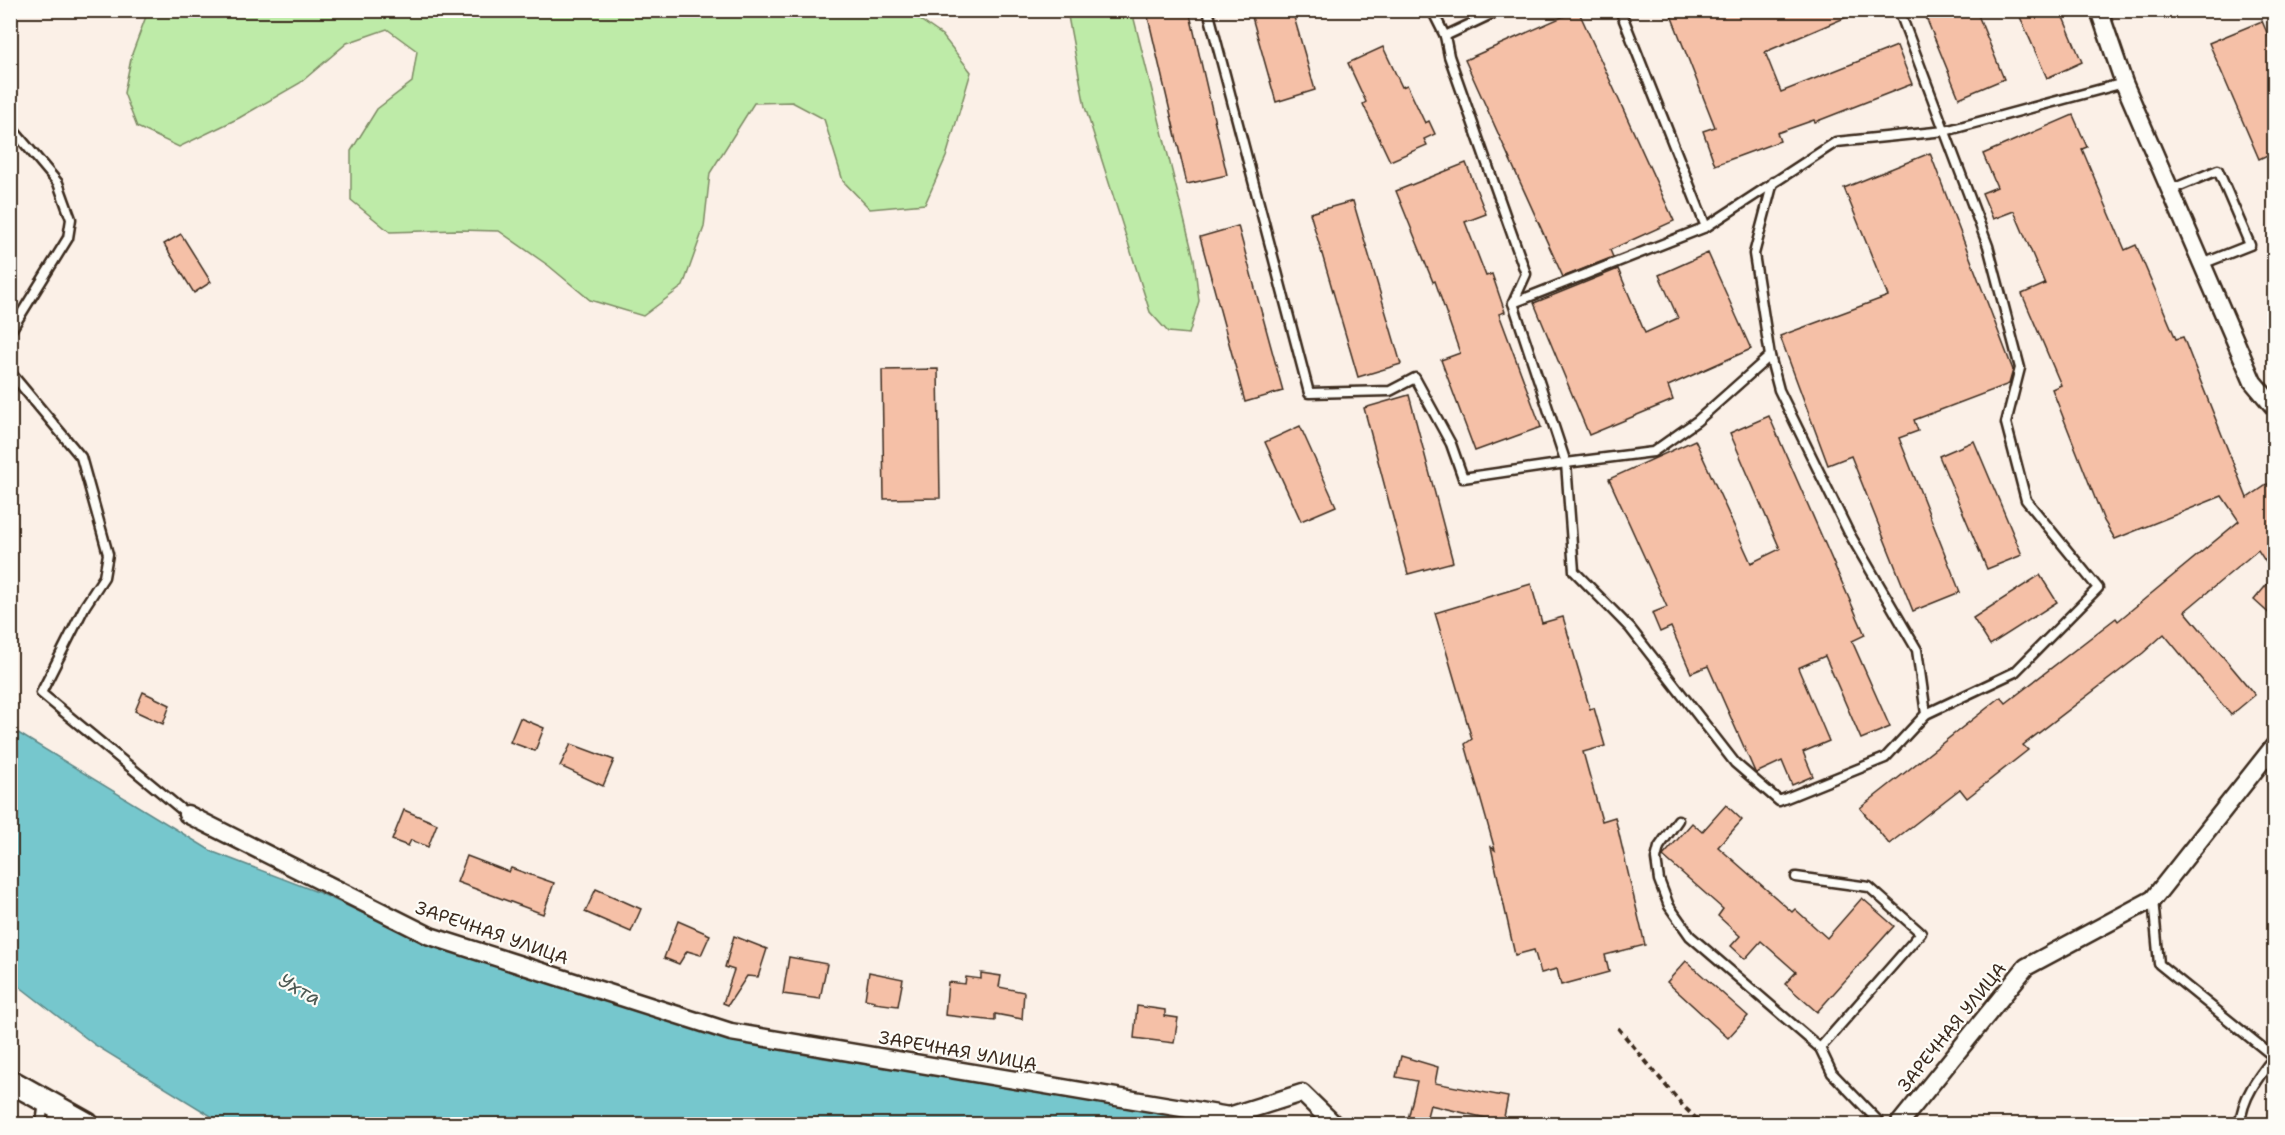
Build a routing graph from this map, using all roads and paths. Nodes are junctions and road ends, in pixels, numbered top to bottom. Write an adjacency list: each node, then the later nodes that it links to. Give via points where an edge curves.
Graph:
1 (1208, 10): 20 (lane, via 1309,393 1390,391 1415,378 1451,444 1463,478)
2 (1432, 10): 7 (lane)
3 (1500, 10): 7 (lane)
4 (1620, 10): 13 (lane)
5 (1899, 10): 10 (lane)
6 (2099, 10): 8 (street)
7 (1444, 36): 15 (lane, via 1526,274)
8 (2124, 83): 10 (lane); 12 (street)
9 (10, 126): 16 (lane, via 58,183 71,219 68,238)
10 (1945, 131): 11 (lane, via 1836,142); 21 (lane, via 1988,246 2020,368 2006,423 2025,500 2098,588 2015,672)
11 (1773, 182): 13 (lane); 17 (lane, via 1754,254)
12 (2170, 190): 14 (street); 14 (lane, via 2218,170 2250,246)
13 (1706, 227): 15 (lane)
14 (2202, 264): 19 (street, via 2253,382)
15 (1514, 303): 20 (lane)
16 (10, 332)
17 (1770, 356): 20 (lane, via 1697,421 1653,452); 21 (lane, via 1779,390 1849,533 1917,650)
18 (10, 372): 23 (lane, ЗАРЕЧНАЯ УЛИЦА, via 81,458 108,554 104,577 41,693)
19 (2274, 407)
20 (1566, 463): 21 (lane, via 1574,571 1630,628 1735,763 1779,801 1885,758)
21 (1926, 714)
22 (2274, 746): 26 (street, ЗАРЕЧНАЯ УЛИЦА)
23 (187, 814): 34 (street, ЗАРЕЧНАЯ УЛИЦА, via 430,936 731,1032 1229,1116 1302,1093)
24 (1678, 820): 28 (lane, via 1659,846 1656,859 1669,906 1690,936)
25 (1796, 877): 28 (lane, via 1869,886 1921,933)
26 (2152, 899): 29 (lane, via 2159,964); 37 (street, ЗАРЕЧНАЯ УЛИЦА, via 2026,967)
27 (1618, 1028): 35 (path)
28 (1820, 1048): 36 (lane, via 1832,1073)
29 (2274, 1057): 38 (lane, via 2255,1080)
30 (10, 1081): 31 (street)
31 (45, 1102): 32 (lane); 33 (street)
32 (40, 1125)
33 (87, 1125)
34 (1334, 1125)
35 (1702, 1125)
36 (1881, 1125)
37 (1899, 1125)
38 (2240, 1125)

